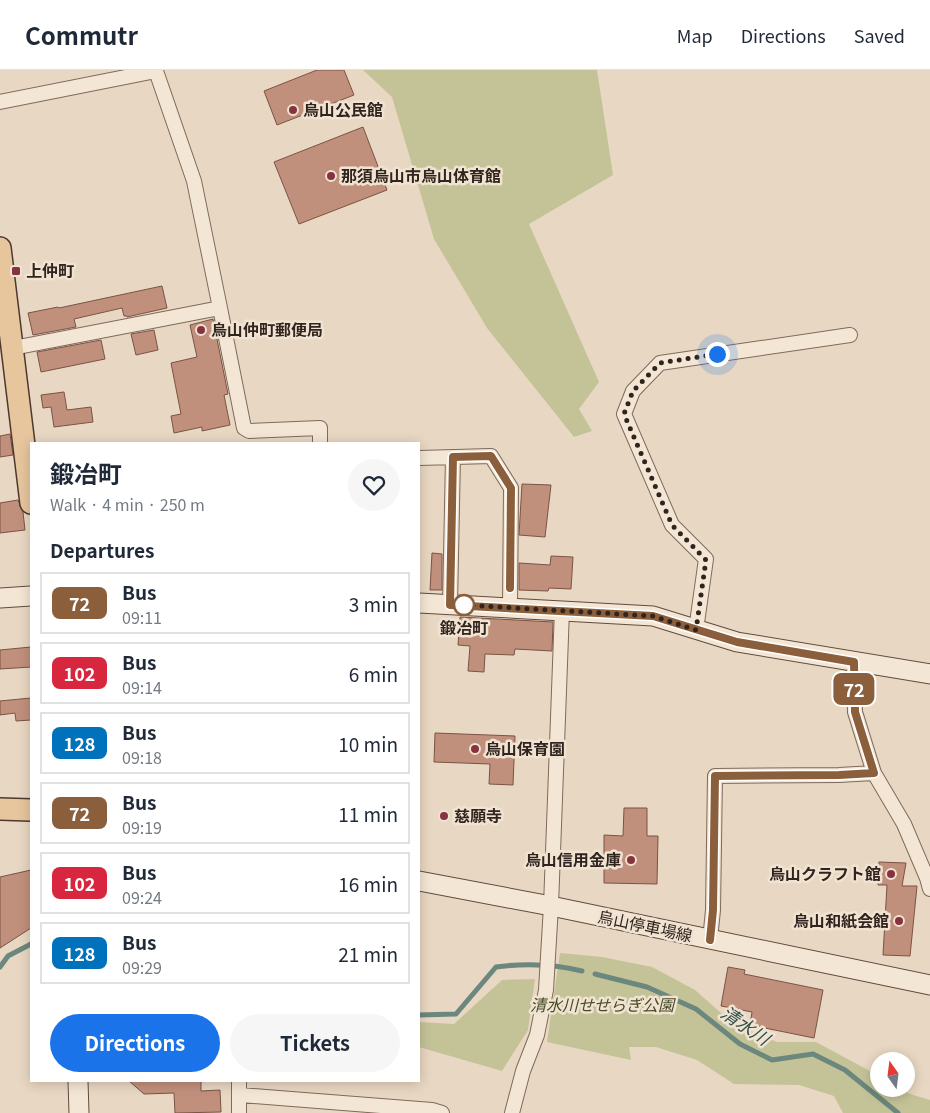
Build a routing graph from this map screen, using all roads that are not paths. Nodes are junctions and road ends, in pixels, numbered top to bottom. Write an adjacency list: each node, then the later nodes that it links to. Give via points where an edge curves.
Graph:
1 (156, 71): 2 (street); 4 (street, via 194,181)
2 (0, 102)
3 (0, 248): 6 (main road)
4 (220, 308): 6 (street); 7 (street, via 244,428 249,431 320,428)
5 (850, 335): 17 (street, via 660,363 633,391 624,414 672,525 706,560)
6 (9, 356): 10 (main road)
7 (320, 442)
8 (453, 457): 9 (street); 14 (street); 15 (street, via 491,456 511,488)
9 (420, 458)
10 (30, 496)
11 (30, 596): 12 (street)
12 (0, 598)
13 (420, 603): 14 (street)
14 (450, 605): 15 (street)
15 (510, 608): 16 (street)
16 (562, 610): 17 (street, via 653,616); 25 (street)
17 (696, 630): 18 (street, via 737,642)
18 (854, 662): 19 (street); 20 (street, via 855,712)
19 (930, 674)
20 (874, 773): 24 (street, via 904,824); 26 (street, via 715,776)
21 (0, 809): 22 (main road)
22 (30, 810)
23 (420, 881): 25 (street, 烏山停車場線)
24 (930, 889)
25 (551, 906): 26 (street, 烏山停車場線); 33 (street, via 545,996 537,1035)
26 (710, 940): 27 (street, 烏山停車場線)
27 (930, 984)
28 (78, 1082): 30 (street)
29 (240, 1088): 31 (street); 32 (street)
30 (80, 1113)
31 (239, 1113)
32 (442, 1113)
33 (512, 1113)

